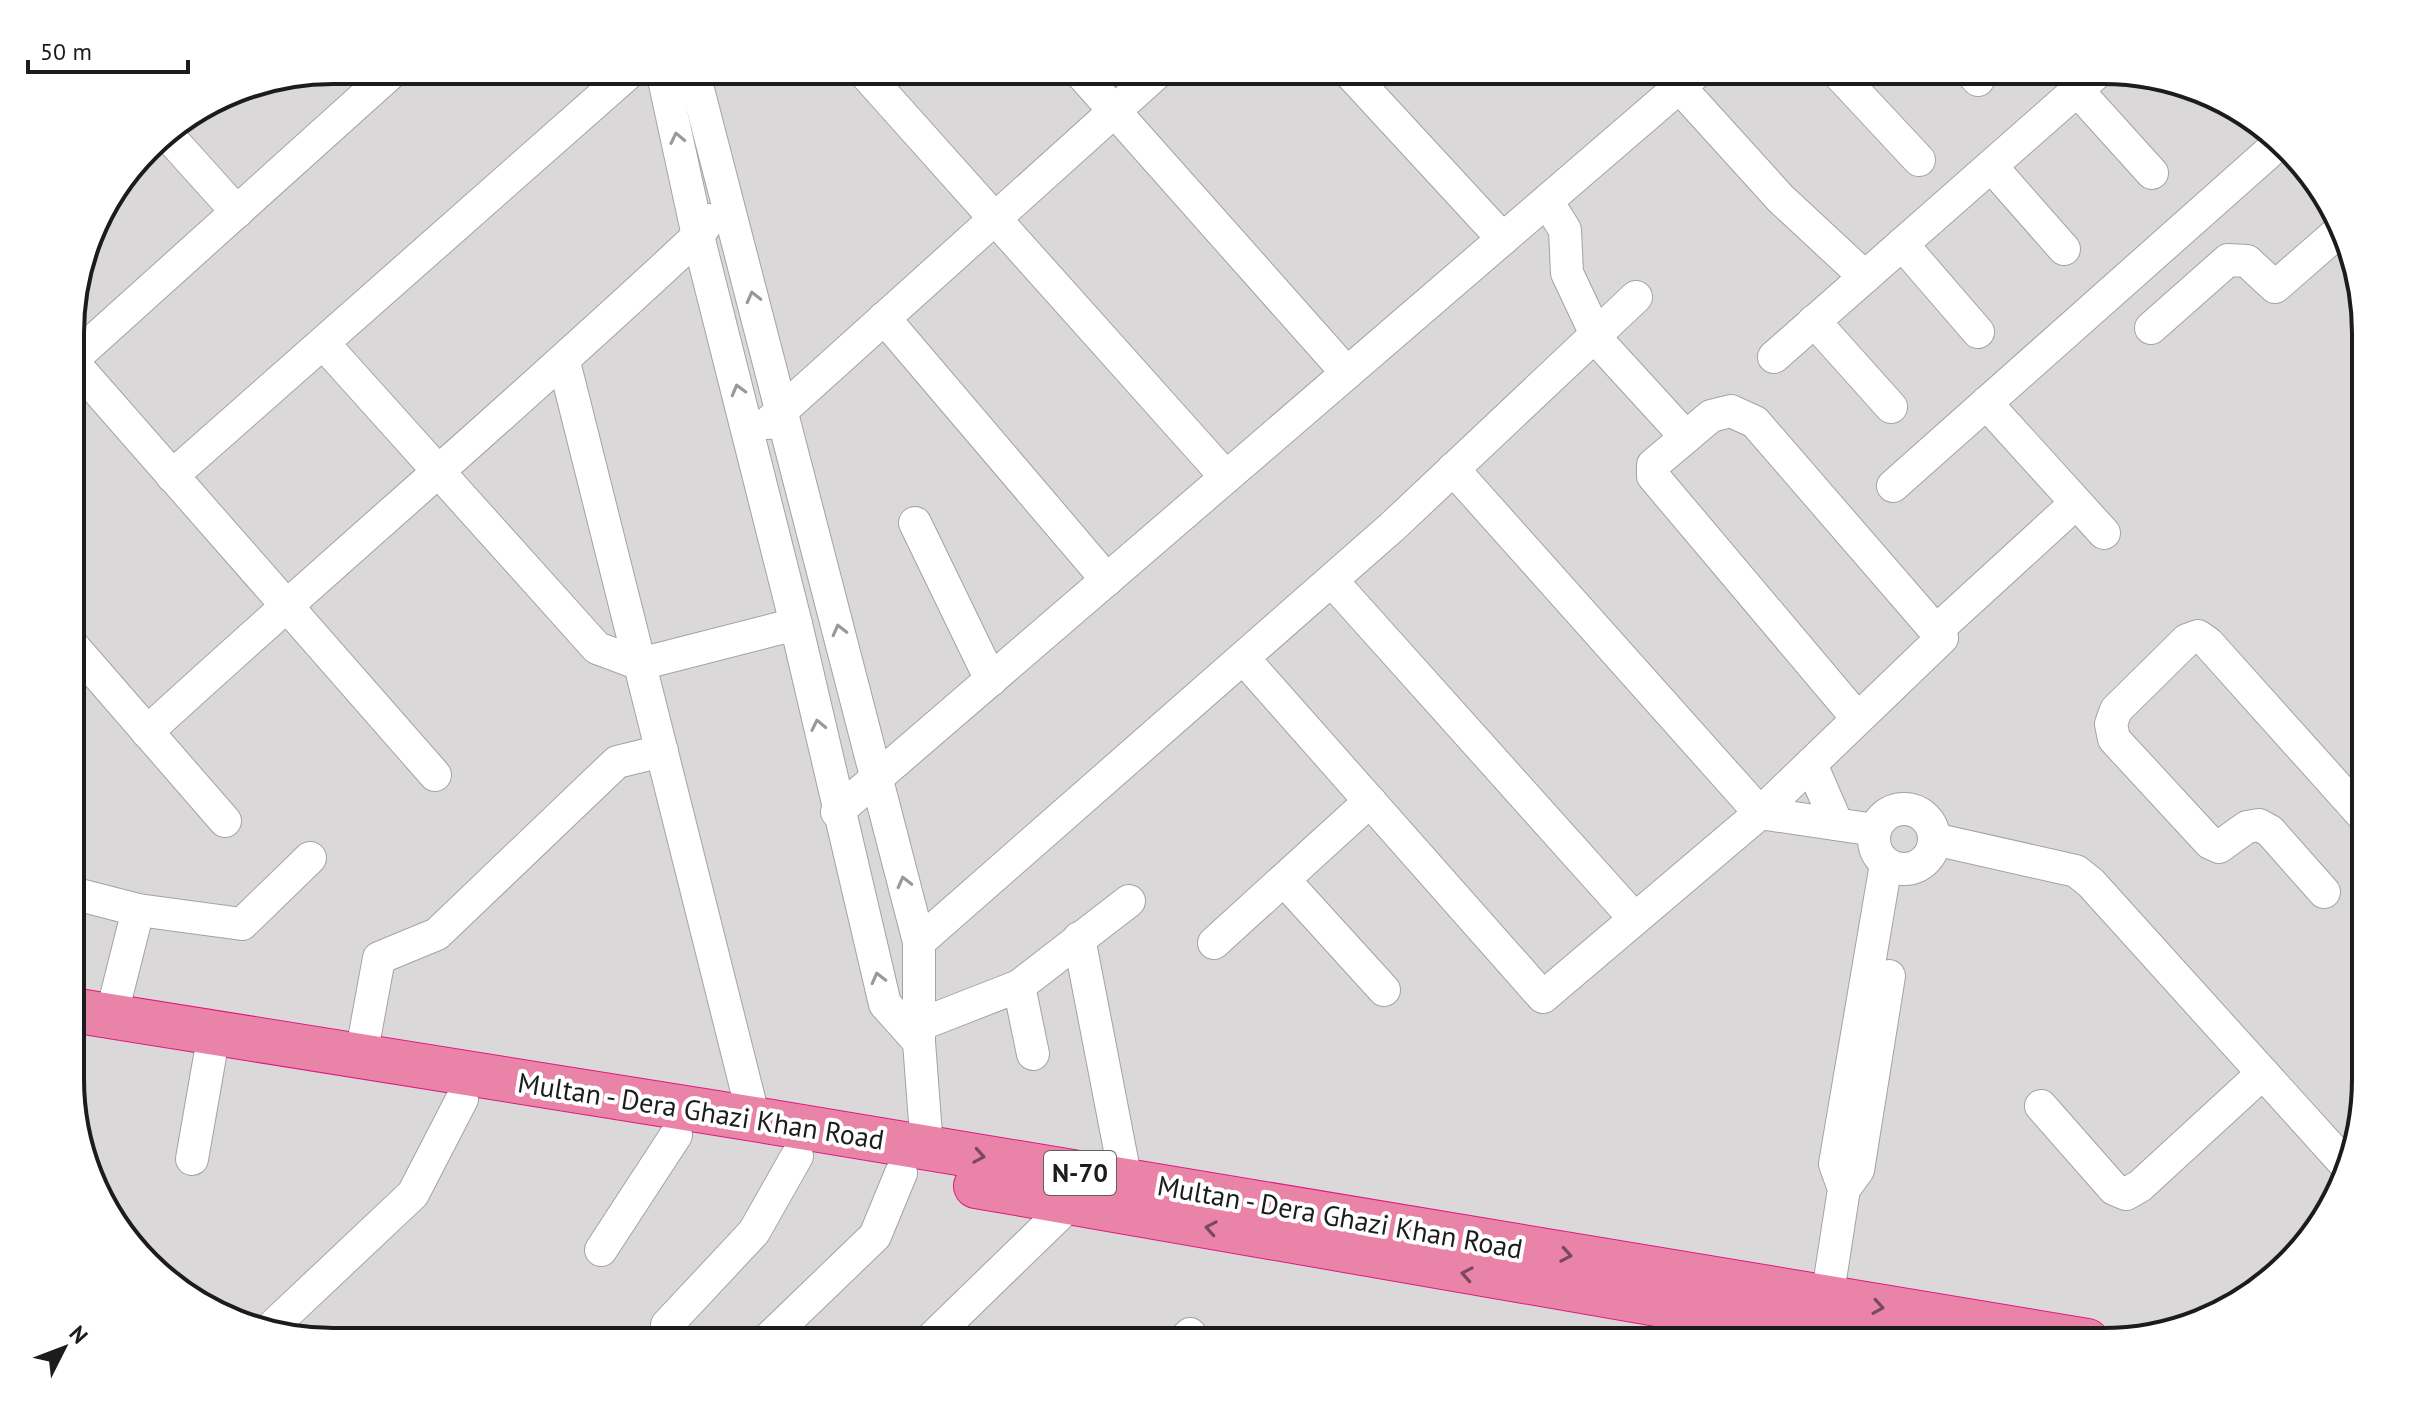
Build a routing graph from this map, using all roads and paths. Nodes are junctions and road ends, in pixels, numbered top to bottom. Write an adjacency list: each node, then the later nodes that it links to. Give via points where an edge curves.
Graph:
1 (379, 84): 22 (street)
2 (616, 84): 36 (street)
3 (665, 84): 24 (street, one-way to 3)
4 (697, 84): 20 (street)
5 (875, 84): 23 (street)
6 (1091, 84): 14 (street)
7 (1144, 84): 14 (street)
8 (1360, 84): 26 (street)
9 (1672, 84): 21 (street)
10 (1688, 84): 29 (street, via 1781,199)
11 (1848, 84): 17 (street)
12 (2084, 84): 18 (street)
13 (2092, 84): 19 (street)
14 (1115, 110): 23 (street); 40 (street)
15 (174, 142): 22 (street)
16 (2271, 150): 42 (street)
17 (1919, 160)
18 (1991, 166): 27 (street); 28 (street)
19 (2152, 173)
20 (727, 195): 24 (street); 44 (street, one-way to 20)
21 (1547, 201): 26 (street); 35 (street, via 1565,230 1567,273)
22 (237, 212): 37 (street)
23 (997, 217): 31 (street); 50 (street)
24 (698, 236): 39 (street); 46 (street, one-way to 24)
25 (2332, 237): 33 (street, via 2275,287 2247,261 2228,260)
26 (1503, 239): 40 (street)
27 (1902, 244): 29 (street); 34 (street)
28 (2064, 249)
29 (1865, 277): 32 (street)
30 (1636, 297): 35 (street)
31 (884, 318): 44 (street); 55 (street)
32 (1814, 321): 38 (street); 43 (street)
33 (2151, 328)
34 (1978, 332)
35 (1596, 334): 45 (street); 47 (street)
36 (323, 343): 48 (street); 49 (street)
37 (84, 349)
38 (1774, 357)
39 (564, 362): 48 (street); 62 (street)
40 (1347, 373): 50 (street)
41 (84, 374): 49 (street)
42 (1986, 403): 51 (street); 52 (street)
43 (1891, 407)
44 (782, 410): 46 (street); 69 (street, one-way to 44)
45 (1686, 437): 59 (street, via 1711,416 1731,411 1755,422); 64 (street, via 1653,465 1659,488)
46 (751, 438): 58 (street)
47 (1453, 469): 56 (street); 73 (street)
48 (438, 472): 57 (street); 62 (street, via 597,648)
49 (172, 476): 57 (street)
50 (1226, 477): 55 (street)
51 (1893, 486)
52 (2076, 503): 54 (street); 59 (street)
53 (915, 523): 63 (street)
54 (2104, 533)
55 (1107, 580): 63 (street)
56 (1332, 581): 61 (street); 85 (street)
57 (286, 605): 65 (street); 68 (street)
58 (796, 624): 62 (street); 72 (street, one-way to 58)
59 (1936, 631): 64 (street, via 1942,638)
60 (84, 659): 65 (street)
61 (1244, 659): 70 (street); 87 (street)
62 (640, 664): 66 (street)
63 (991, 680): 69 (street)
64 (1858, 719): 67 (street)
65 (147, 732): 74 (street)
66 (662, 751): 95 (street, via 617,762 437,934 379,958); 99 (street)
67 (1811, 764): 73 (street); 75 (street)
68 (435, 775)
69 (877, 778): 72 (street); 87 (street, one-way to 69)
70 (1370, 801): 80 (street); 85 (street, via 1543,997)
71 (2351, 802): 81 (street, via 2198,636 2187,640 2116,710 2111,724 2114,739 2210,843 2219,847 2247,827 2259,825)
72 (837, 812): 92 (street, one-way to 72, via 885,1004)
73 (1760, 813): 75 (street); 85 (street)
74 (225, 821)
75 (1837, 824): 76 (street)
76 (1875, 830): 77 (street, via 1890,812 1902,809 1925,817); 79 (street, via 1873,843)
77 (1934, 839): 79 (street, via 1926,860); 96 (street, via 2076,871)
78 (310, 858): 84 (street, via 242,924)
79 (1896, 867): 109 (street, via 1858,1170 1844,1189)
80 (1284, 880): 88 (street); 90 (street)
81 (2324, 892)
82 (84, 896): 84 (street)
83 (1129, 901): 86 (street)
84 (138, 910): 91 (street)
85 (1635, 919)
86 (1079, 938): 89 (street); 105 (street)
87 (919, 942): 92 (street)
88 (1214, 943)
89 (1019, 986): 92 (street); 93 (street)
90 (1384, 990)
91 (85, 1020): 94 (highway, Multan - Dera Ghazi Khan Road / N-70); 95 (highway, Multan - Dera Ghazi Khan Road / N-70)
92 (919, 1034): 104 (street)
93 (1033, 1054)
94 (210, 1056): 97 (highway, Multan - Dera Ghazi Khan Road / N-70); 103 (street)
95 (361, 1056): 99 (highway, Multan - Dera Ghazi Khan Road / N-70)
96 (2263, 1073): 98 (street, via 2126,1194 2114,1189); 101 (street)
97 (462, 1099): 100 (highway, Multan - Dera Ghazi Khan Road / N-70); 110 (street, via 413,1194)
98 (2041, 1106)
99 (754, 1119): 104 (highway, Multan - Dera Ghazi Khan Road / N-70)
100 (676, 1135): 102 (highway, Multan - Dera Ghazi Khan Road / N-70); 107 (street)
101 (2340, 1153)
102 (797, 1156): 104 (highway, Multan - Dera Ghazi Khan Road / N-70); 111 (street, via 754,1232)
103 (192, 1159)
104 (914, 1160): 105 (highway, Multan - Dera Ghazi Khan Road / N-70, one-way to 105); 106 (highway, Multan - Dera Ghazi Khan Road / N-70); 114 (street, via 875,1236)
105 (1126, 1181): 108 (highway, Multan - Dera Ghazi Khan Road / N-70, one-way to 108)
106 (1071, 1203): 108 (highway, Multan - Dera Ghazi Khan Road / N-70, one-way to 106); 115 (street)
107 (601, 1250)
108 (1662, 1288): 109 (highway, Multan - Dera Ghazi Khan Road / N-70); 112 (highway, Multan - Dera Ghazi Khan Road / N-70)
109 (1827, 1299): 113 (highway, Multan - Dera Ghazi Khan Road / N-70, one-way to 113)
110 (277, 1322)
111 (667, 1325)
112 (1817, 1327)
113 (2001, 1327)
114 (781, 1328)
115 (943, 1328)

